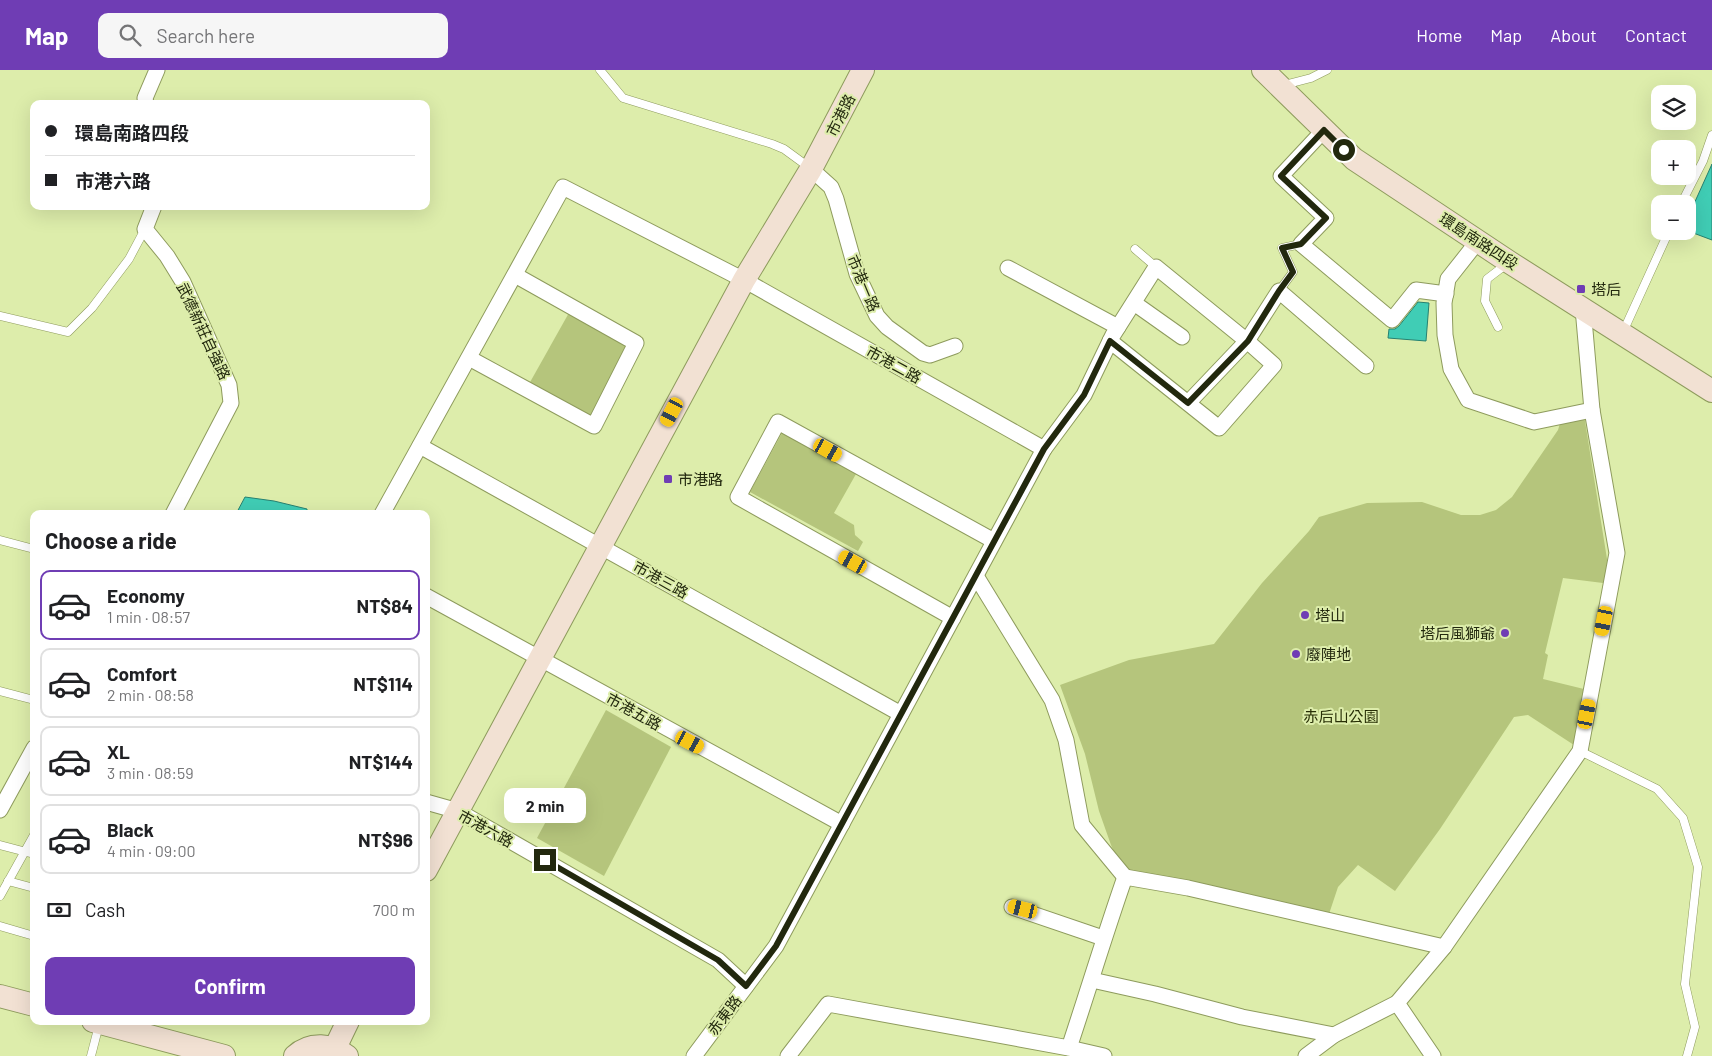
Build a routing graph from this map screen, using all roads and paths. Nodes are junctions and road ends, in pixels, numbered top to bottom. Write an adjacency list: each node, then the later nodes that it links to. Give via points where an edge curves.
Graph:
1 (156, 70): 7 (street)
2 (600, 70): 10 (lane, via 623,98 772,144)
3 (863, 70): 10 (street, 市港路)
4 (1263, 70): 6 (street, 環島南路四段)
5 (1327, 70): 6 (lane, via 1312,78)
6 (1279, 86): 8 (street, 環島南路四段)
7 (146, 100)
8 (1324, 130): 15 (street, 環島南路四段, via 1354,159); 16 (street, via 1281,176 1326,218)
9 (1712, 135): 11 (lane)
10 (811, 169): 22 (street, 市港路); 34 (street, 市港一路, via 831,187 857,274 877,316 923,353 930,355)
11 (1686, 195)
12 (152, 210): 13 (street)
13 (145, 229): 27 (lane, via 129,259 92,308 68,332); 42 (street, 武德新莊自強路, via 183,282 229,385 231,403)
14 (1665, 240): 30 (lane)
15 (1478, 242): 18 (street, 環島南路四段); 24 (street, via 1448,279)
16 (1301, 244): 23 (lane, via 1282,248 1293,272); 24 (street, via 1392,320 1416,290)
17 (1135, 249): 19 (lane)
18 (1509, 262): 26 (street, 環島南路四段); 29 (lane, via 1487,280 1485,301)
19 (1156, 267): 25 (street, 赤東路); 33 (street)
20 (1008, 268): 28 (street)
21 (515, 275): 22 (street, 市港二路, via 563,188); 35 (street); 35 (street, via 636,343 594,426)
22 (744, 280): 41 (street, 市港二路); 46 (street, 市港路)
23 (1279, 291): 33 (street); 36 (street)
24 (1446, 294): 39 (street, via 1445,335 1451,370 1468,400 1534,422)
25 (1134, 303): 28 (street, 赤東路); 31 (street)
26 (1583, 308): 30 (street, 環島南路四段); 39 (street)
27 (0, 316)
28 (1118, 327): 32 (street, 赤東路)
29 (1498, 327)
30 (1622, 333): 37 (street, 環島南路四段)
31 (1182, 337)
32 (1110, 341): 38 (street); 41 (street, 赤東路, via 1084,395)
33 (1248, 341): 38 (street); 38 (street, via 1274,365 1219,428)
34 (955, 346)
35 (469, 358): 40 (street)
36 (1366, 366)
37 (1712, 391)
38 (1188, 403)
39 (1592, 410): 55 (street, via 1617,553)
40 (420, 446): 43 (street); 46 (street, 市港三路)
41 (1044, 449): 45 (street, 赤東路)
42 (175, 510)
43 (384, 510)
44 (0, 540): 47 (lane)
45 (994, 541): 48 (street, 赤東路); 50 (street, via 778,422 738,497)
46 (601, 546): 51 (street, 市港路); 54 (street, 市港三路)
47 (30, 548)
48 (976, 576): 50 (street, 赤東路); 66 (street, via 1052,700 1066,740 1082,826)
49 (430, 598): 51 (street, 市港五路)
50 (953, 618): 54 (street, 赤東路)
51 (540, 659): 59 (street, 市港路); 60 (street, 市港五路)
52 (0, 691): 53 (lane)
53 (30, 699)
54 (901, 714): 60 (street, 赤東路)
55 (1580, 751): 74 (street); 94 (lane, via 1657,789 1683,818 1698,867 1686,984 1695,1027)
56 (29, 768): 58 (street)
57 (430, 803): 59 (street, 市港六路)
58 (0, 810)
59 (458, 811): 65 (street, 市港路); 76 (street, 市港六路, via 718,960)
60 (842, 824): 76 (street, 赤東路, via 776,946)
61 (30, 842): 63 (lane)
62 (0, 845): 63 (lane)
63 (25, 851): 64 (lane); 67 (lane)
64 (30, 853)
65 (430, 863)
66 (1125, 877): 73 (street); 74 (street, via 1188,888)
67 (8, 881): 68 (lane); 69 (lane)
68 (30, 887)
69 (0, 896)
70 (1012, 907): 73 (street)
71 (0, 926): 72 (lane)
72 (30, 935)
73 (1103, 938): 75 (street)
74 (1444, 947): 78 (street)
75 (1092, 980): 83 (street, via 1242,1017); 84 (street)
76 (746, 986): 89 (street, 赤東路)
77 (0, 996): 79 (street)
78 (1397, 1003): 83 (street); 93 (street)
79 (30, 1004)
80 (96, 1025): 86 (lane)
81 (107, 1025): 87 (street)
82 (347, 1025): 85 (street)
83 (1334, 1035): 92 (street)
84 (1069, 1048): 90 (street, via 828,1004); 91 (street)
85 (341, 1052): 88 (street, via 322,1046 310,1047)
86 (91, 1056)
87 (224, 1056)
88 (296, 1056)
89 (694, 1056)
90 (788, 1056)
91 (1104, 1056)
92 (1306, 1056)
93 (1433, 1056)
94 (1687, 1056)

